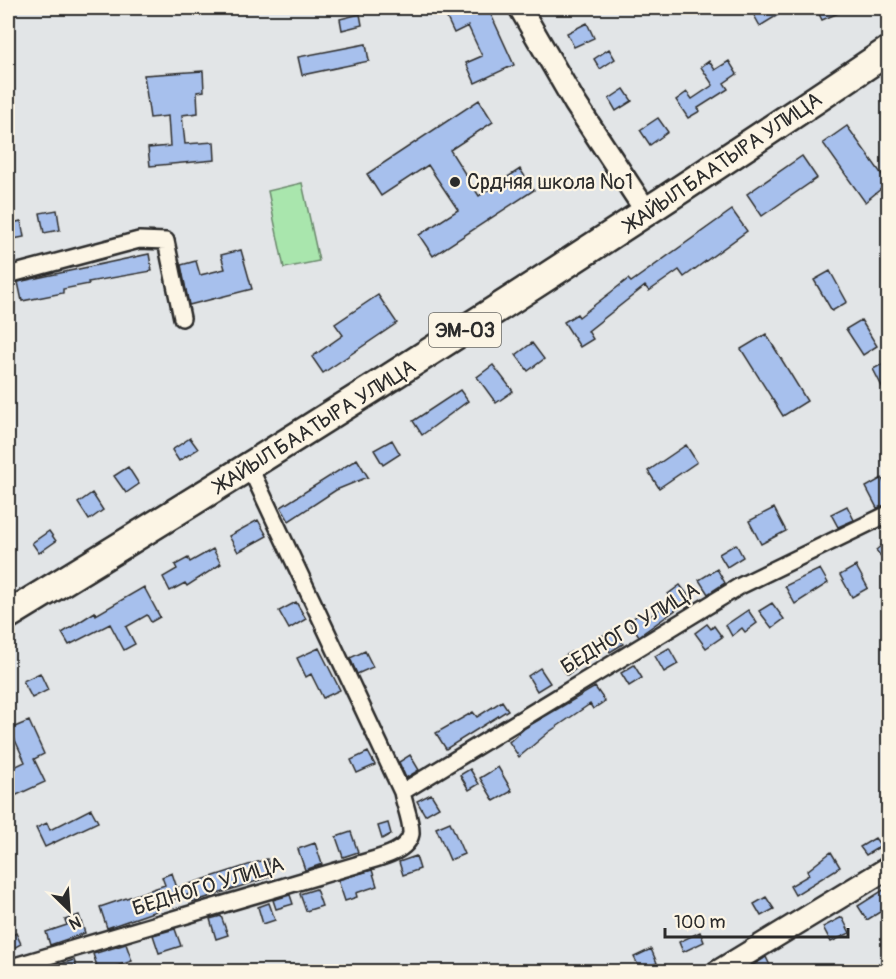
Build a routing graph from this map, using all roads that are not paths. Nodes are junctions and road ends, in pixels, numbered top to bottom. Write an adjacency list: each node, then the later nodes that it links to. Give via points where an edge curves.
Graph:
1 (520, 8): 3 (street, via 575,103)
2 (888, 51): 3 (highway, ЖАЙЫЛ БААТЫРА УЛИЦА / ЭМ-03)
3 (642, 204): 6 (highway, ЖАЙЫЛ БААТЫРА УЛИЦА / ЭМ-03)
4 (8, 275): 5 (street, via 139,240 166,241)
5 (182, 318)
6 (250, 468): 8 (highway, ЖАЙЫЛ БААТЫРА УЛИЦА / ЭМ-03); 9 (street)
7 (888, 514): 9 (street, БЕДНОГО УЛИЦА, via 740,586)
8 (8, 615)
9 (402, 792): 11 (street, БЕДНОГО УЛИЦА, via 411,833 399,850)
10 (888, 868): 12 (street)
11 (8, 968)
12 (717, 972)

